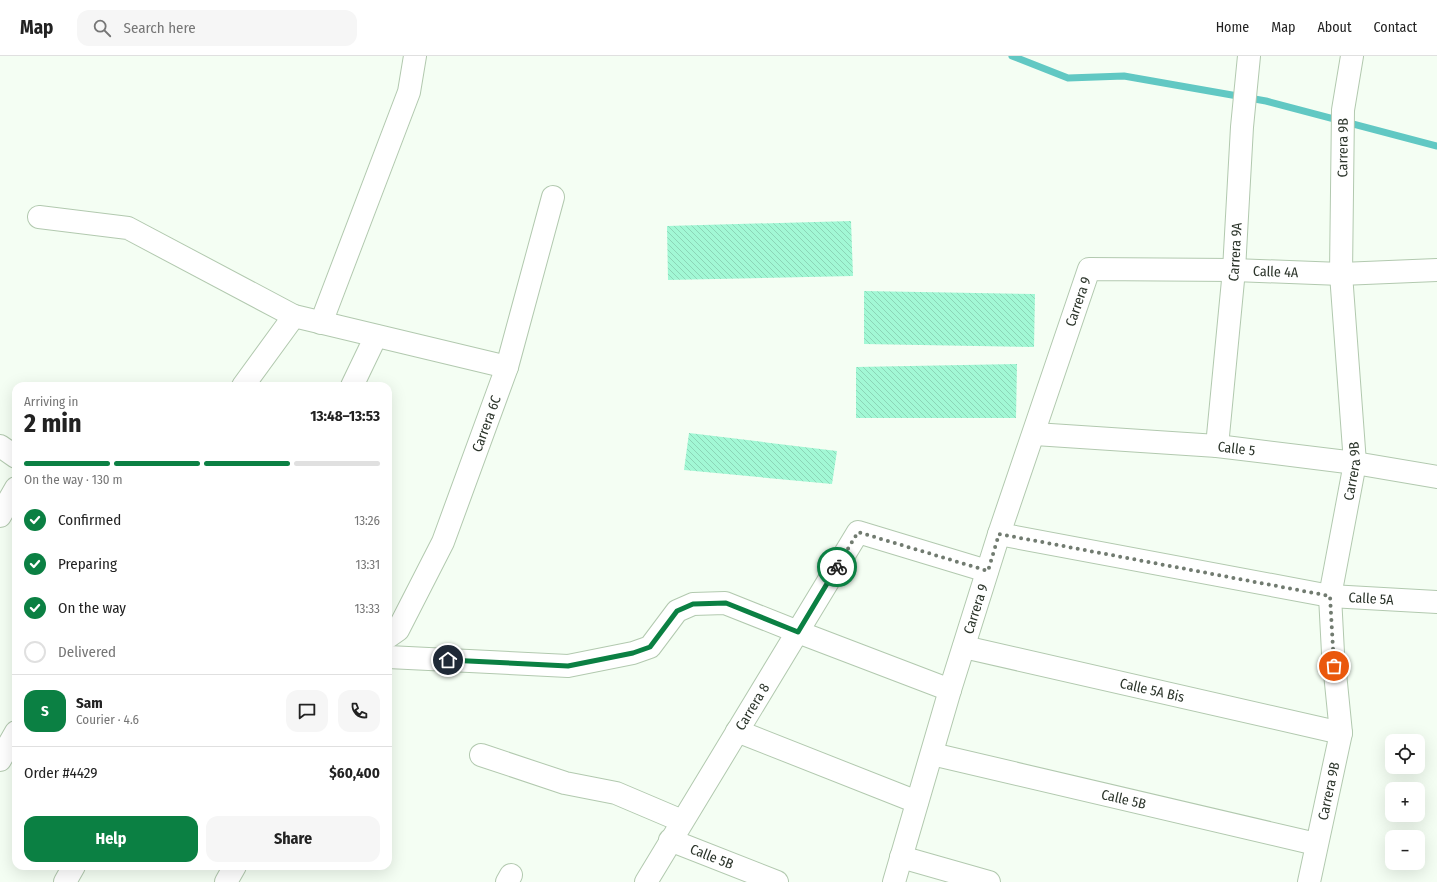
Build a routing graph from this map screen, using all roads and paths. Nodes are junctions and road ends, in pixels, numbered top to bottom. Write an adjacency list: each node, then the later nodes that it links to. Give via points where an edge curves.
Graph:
1 (415, 56): 11 (street, via 409,92)
2 (1249, 56): 7 (street, Carrera 9A, via 1242,127)
3 (1352, 56): 9 (street, Carrera 9B, via 1343,110)
4 (553, 196): 13 (street, Carrera 6C)
5 (39, 218): 10 (street, via 128,228)
6 (1089, 270): 7 (street, Calle 4A); 16 (street, Carrera 9)
7 (1234, 270): 9 (street, Calle 4A); 18 (street, Carrera 9A)
8 (1437, 270): 9 (street, Calle 4A)
9 (1341, 274): 20 (street, Carrera 9B)
10 (294, 316): 11 (street); 14 (street)
11 (321, 323): 12 (street)
12 (376, 336): 13 (street); 15 (street)
13 (507, 367): 29 (street, Carrera 6C, via 443,542 398,630)
14 (246, 382)
15 (354, 382)
16 (1035, 434): 18 (street, Calle 5); 24 (street, Carrera 9)
17 (0, 446): 19 (street)
18 (1217, 446): 20 (street, Calle 5)
19 (12, 455)
20 (1355, 462): 21 (street, Calle 5); 26 (street, Carrera 9B)
21 (1437, 477)
22 (12, 495): 23 (street)
23 (0, 516)
24 (999, 534): 25 (street, Carrera 9); 26 (street, Calle 5A)
25 (988, 571): 28 (street, Carrera 8, via 858,532); 30 (street, Carrera 9)
26 (1330, 596): 27 (street, Calle 5A); 34 (street, Carrera 9B)
27 (1437, 602)
28 (798, 632): 31 (street, via 726,603 693,604 677,611 650,647 633,653 568,666); 32 (street); 33 (street, Carrera 8)
29 (392, 634)
30 (964, 647): 32 (street, Carrera 9); 34 (street, Calle 5A Bis)
31 (392, 657)
32 (950, 690): 36 (street, Carrera 9)
33 (737, 731): 39 (street); 40 (street, Carrera 8)
34 (1341, 733): 42 (street, Carrera 9B)
35 (11, 734): 38 (street)
36 (932, 754): 39 (street, Carrera 9); 42 (street, Calle 5B)
37 (481, 755): 40 (street, via 565,783 616,793)
38 (0, 760)
39 (917, 802): 43 (street, Carrera 9)
40 (682, 821): 41 (street, Carrera 8)
41 (670, 840): 48 (street, Carrera 8); 49 (street, Calle 5B)
42 (1316, 844): 52 (street, Carrera 9B)
43 (901, 857): 50 (street, Carrera 9); 51 (street)
44 (72, 870): 46 (street)
45 (233, 870): 47 (street)
46 (65, 882)
47 (226, 882)
48 (646, 882)
49 (777, 882)
50 (894, 882)
51 (989, 882)
52 (1309, 882)

